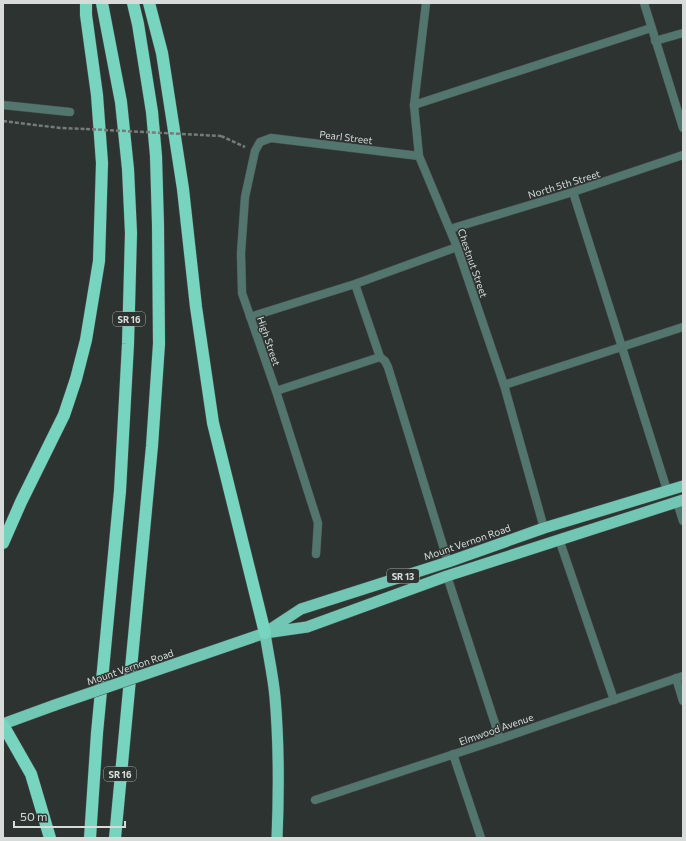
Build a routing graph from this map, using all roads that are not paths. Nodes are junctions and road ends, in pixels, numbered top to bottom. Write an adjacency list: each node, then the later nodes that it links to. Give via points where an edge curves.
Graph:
1 (86, 3): 33 (highway, via 102,163 99,261 86,340 64,415)
2 (102, 3): 46 (highway, SR 16, via 121,102 131,233 120,491 97,733)
3 (133, 3): 47 (highway, SR 16, via 152,112 156,156 158,344 152,446)
4 (149, 3): 37 (highway, via 162,53 182,182 196,307 213,423)
5 (426, 3): 11 (street, Chestnut Street)
6 (644, 3): 7 (street)
7 (651, 28): 9 (street); 11 (street)
8 (683, 33): 9 (street)
9 (655, 41): 13 (street)
10 (3, 106): 12 (street)
11 (414, 106): 16 (street, Chestnut Street)
12 (70, 112)
13 (683, 128)
14 (271, 138): 16 (street, Pearl Street); 21 (street, High Street, via 260,142 255,151 245,197 241,253 242,293)
15 (683, 155): 17 (street, North 5th Street)
16 (418, 156): 18 (street, Chestnut Street)
17 (573, 192): 18 (street, North 5th Street); 23 (street)
18 (450, 228): 19 (street, Chestnut Street)
19 (457, 247): 20 (street); 25 (street, Chestnut Street)
20 (354, 284): 21 (street); 24 (street)
21 (250, 317): 26 (street, High Street)
22 (683, 327): 23 (street)
23 (622, 347): 25 (street); 28 (street)
24 (380, 357): 26 (street); 35 (street, via 388,367)
25 (504, 386): 31 (street, Chestnut Street)
26 (276, 391): 34 (street, High Street, via 318,523)
27 (683, 486): 28 (highway, Mount Vernon Road / SR 13)
28 (667, 490): 31 (highway, Mount Vernon Road / SR 13)
29 (680, 501): 30 (street); 32 (highway, Mount Vernon Road / SR 13)
30 (683, 521)
31 (544, 528): 35 (highway, Mount Vernon Road / SR 13)
32 (559, 539): 36 (highway, Mount Vernon Road / SR 13); 39 (street)
33 (3, 543)
34 (316, 554)
35 (448, 562): 37 (highway, Mount Vernon Road / SR 13, via 301,609)
36 (447, 576): 37 (highway, Mount Vernon Road / SR 13, via 307,627); 42 (street)
37 (265, 633): 41 (highway, Mount Vernon Road / SR 13, bridge); 48 (highway, via 278,732)
38 (680, 677): 39 (street, Elmwood Avenue); 40 (street)
39 (614, 700): 42 (street, Elmwood Avenue)
40 (683, 701)
41 (3, 724): 45 (highway, via 31,774)
42 (500, 739): 43 (street, Elmwood Avenue)
43 (452, 754): 44 (street, Elmwood Avenue); 49 (street)
44 (315, 800)
45 (50, 838)
46 (90, 838)
47 (114, 838)
48 (277, 838)
49 (480, 838)

